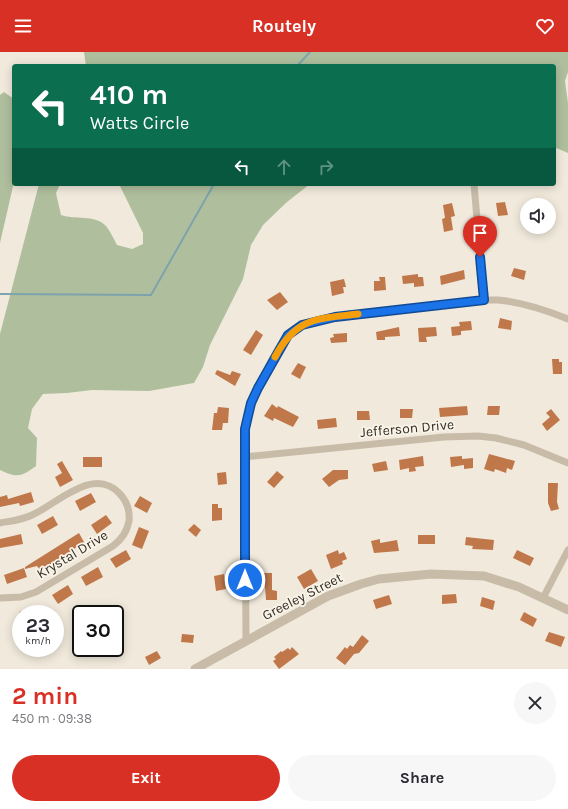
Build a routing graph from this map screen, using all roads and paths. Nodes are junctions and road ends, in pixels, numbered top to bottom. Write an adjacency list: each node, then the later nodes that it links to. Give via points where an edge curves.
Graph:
1 (474, 186): 2 (street)
2 (484, 300): 3 (street, via 523,304); 4 (street, via 335,317 310,322 294,329 278,350 251,403 245,429)
3 (568, 319)
4 (244, 457): 5 (street, Jefferson Drive, via 444,436 478,436 524,446); 11 (street)
5 (568, 463)
6 (0, 523): 8 (street, Krystal Drive, via 33,515 79,488 93,484 108,486 116,491 123,498 129,512 126,531 113,546 36,592 21,597)
7 (568, 550): 9 (street)
8 (0, 598)
9 (543, 598): 10 (street, Greeley Street); 11 (street, Greeley Street, via 484,576 442,574 396,577 361,584 334,594)
10 (568, 610)
11 (246, 641): 12 (street, Greeley Street)
12 (195, 669)

